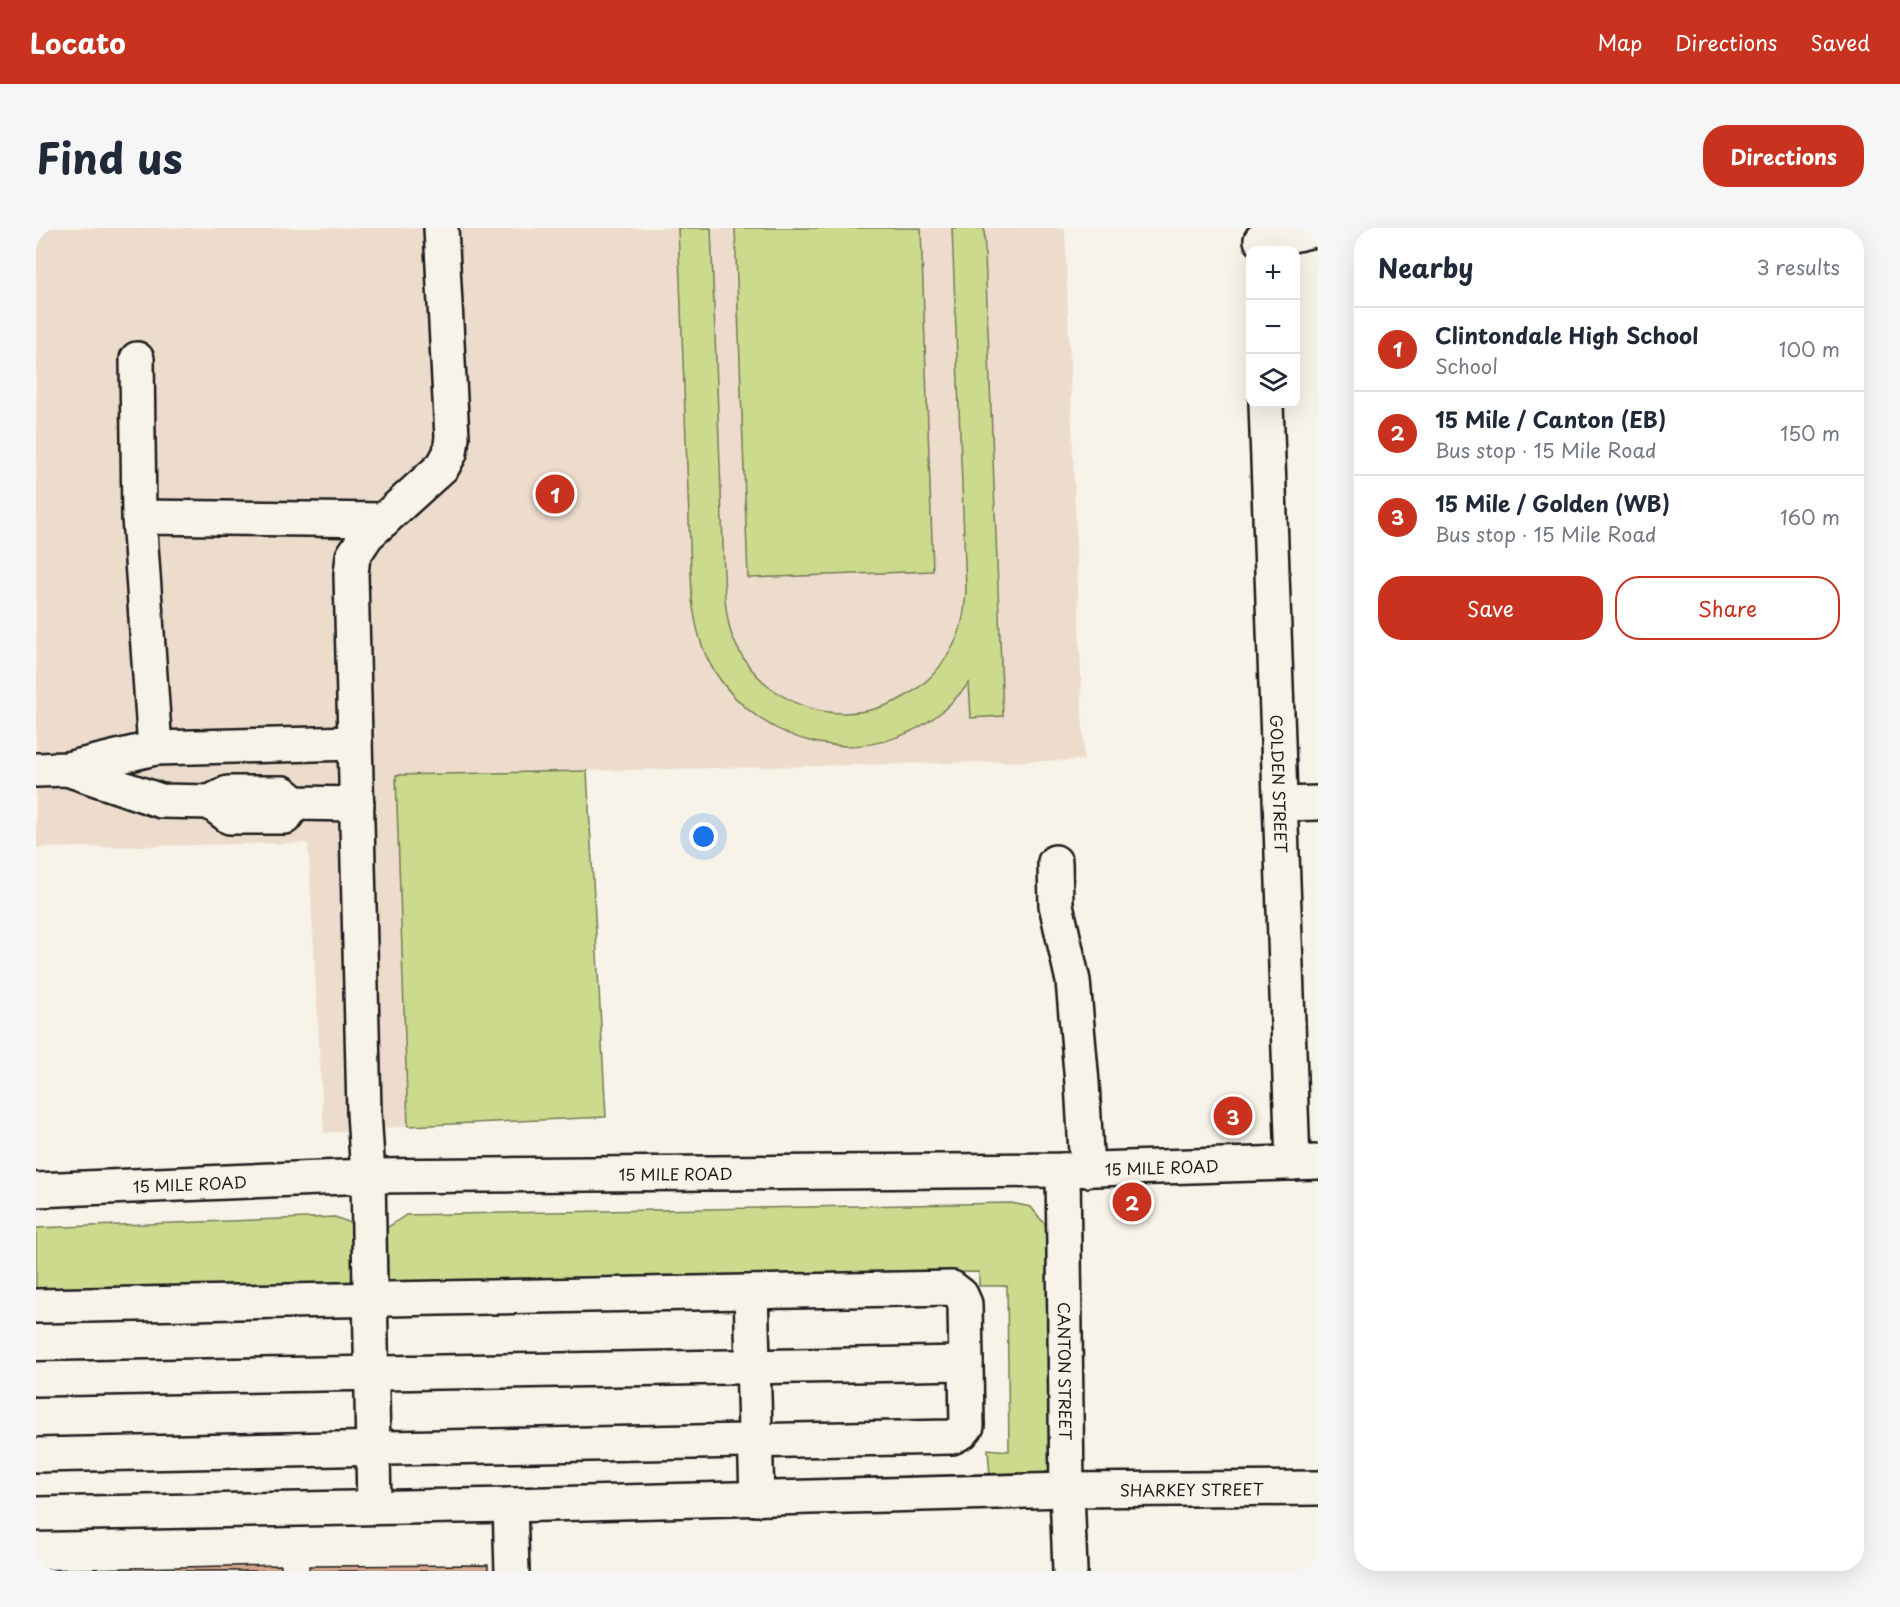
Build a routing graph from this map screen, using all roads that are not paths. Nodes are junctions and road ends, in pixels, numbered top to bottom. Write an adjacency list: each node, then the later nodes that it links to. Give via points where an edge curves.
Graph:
1 (441, 228): 7 (street, via 450,453 443,466)
2 (1318, 229): 3 (street)
3 (1260, 240)
4 (138, 359): 6 (street)
5 (1266, 408): 13 (street, GOLDEN STREET)
6 (139, 517): 7 (street); 9 (street)
7 (384, 520): 8 (street, via 366,536 353,556)
8 (355, 743): 9 (street); 12 (street)
9 (155, 748): 10 (street)
10 (52, 769): 12 (street, via 161,801 210,802 228,794 283,793 295,803)
11 (1318, 802): 13 (street)
12 (357, 804): 17 (street)
13 (1281, 804): 15 (street, GOLDEN STREET)
14 (1054, 862): 16 (street, CANTON STREET, via 1056,905 1073,981 1082,1083)
15 (1306, 1162): 16 (street, 15 MILE ROAD)
16 (1075, 1170): 17 (street, 15 MILE ROAD); 30 (street, CANTON STREET)
17 (368, 1176): 18 (street, 15 MILE ROAD); 20 (street)
18 (36, 1190)
19 (752, 1292): 20 (street); 22 (street, via 952,1288 965,1304); 23 (street)
20 (370, 1299): 21 (street); 24 (street)
21 (36, 1306)
22 (966, 1363): 23 (street); 26 (street, via 967,1426 952,1437)
23 (753, 1366): 24 (street); 26 (street)
24 (372, 1372): 25 (street); 27 (street)
25 (36, 1378)
26 (754, 1440): 27 (street); 31 (street)
27 (373, 1447): 28 (street); 33 (street)
28 (36, 1455)
29 (1318, 1488): 30 (street, SHARKEY STREET)
30 (1067, 1490): 31 (street, SHARKEY STREET); 36 (street, CANTON STREET)
31 (757, 1498): 32 (street, SHARKEY STREET)
32 (510, 1505): 33 (street, SHARKEY STREET); 35 (street)
33 (374, 1507): 34 (street, SHARKEY STREET)
34 (36, 1514)
35 (512, 1571)
36 (1070, 1571)

